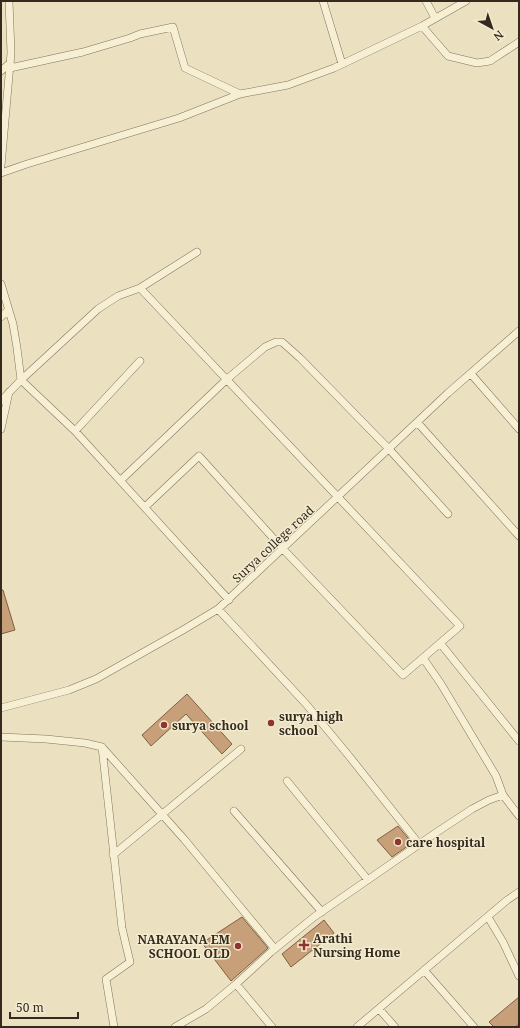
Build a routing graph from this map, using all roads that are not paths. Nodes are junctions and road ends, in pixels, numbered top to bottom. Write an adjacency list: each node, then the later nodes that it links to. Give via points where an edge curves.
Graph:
1 (9, 1): 9 (street)
2 (323, 1): 8 (street)
3 (426, 1): 5 (street)
4 (466, 1): 5 (street)
5 (435, 18): 6 (street)
6 (422, 26): 7 (street, via 448,56 477,63 490,61); 8 (street)
7 (519, 42)
8 (342, 64): 11 (street, via 288,84)
9 (10, 65): 10 (street); 11 (street, via 83,52 140,34 173,27 185,68); 12 (street)
10 (1, 71)
11 (240, 94): 14 (street, via 179,118)
12 (2, 147): 13 (street)
13 (1, 166)
14 (1, 173)
15 (197, 252): 17 (street)
16 (1, 284): 18 (street)
17 (140, 288): 23 (street, via 118,296 98,309); 24 (street)
18 (8, 310): 19 (street); 23 (street)
19 (1, 317)
20 (519, 332): 22 (street, Surya college road)
21 (140, 361): 30 (street)
22 (470, 374): 27 (street, Surya college road); 29 (street)
23 (21, 380): 25 (street); 30 (street)
24 (226, 380): 31 (street, via 265,347 282,342); 32 (street); 33 (street)
25 (9, 392): 26 (street); 28 (street)
26 (1, 401)
27 (417, 422): 31 (street, Surya college road); 36 (street)
28 (1, 429)
29 (519, 429)
30 (75, 431): 32 (street)
31 (389, 449): 33 (street, Surya college road); 35 (street)
32 (121, 480): 34 (street)
33 (338, 498): 37 (street, Surya college road); 40 (street, via 460,626)
34 (145, 507): 37 (street, via 199,456); 38 (street)
35 (448, 514)
36 (519, 536)
37 (283, 549): 38 (street, Surya college road); 41 (street, via 403,675)
38 (229, 600): 39 (street, Surya college road)
39 (218, 609): 42 (street, Surya college road, via 96,679 69,690); 52 (street, via 310,709)
40 (440, 643): 41 (street); 44 (street)
41 (423, 658): 48 (street, via 496,776)
42 (1, 708)
43 (1, 737): 45 (street, via 46,739)
44 (519, 741)
45 (102, 747): 50 (street); 53 (street)
46 (241, 749): 50 (street)
47 (286, 781): 54 (street)
48 (503, 795): 51 (street); 52 (street, via 472,809)
49 (234, 811): 56 (street)
50 (161, 814): 53 (street); 58 (street)
51 (519, 816)
52 (419, 844): 54 (street)
53 (113, 855): 63 (street, via 122,928 130,962 106,979)
54 (368, 880): 56 (street)
55 (519, 892): 57 (street)
56 (322, 912): 58 (street)
57 (488, 917): 59 (street); 60 (street)
58 (275, 949): 61 (street)
59 (424, 970): 62 (street); 68 (street)
60 (519, 976)
61 (236, 984): 64 (street, via 206,1010); 65 (street)
62 (379, 1009): 66 (street); 67 (street)
63 (114, 1027)
64 (176, 1027)
65 (272, 1027)
66 (357, 1027)
67 (395, 1027)
68 (474, 1027)

